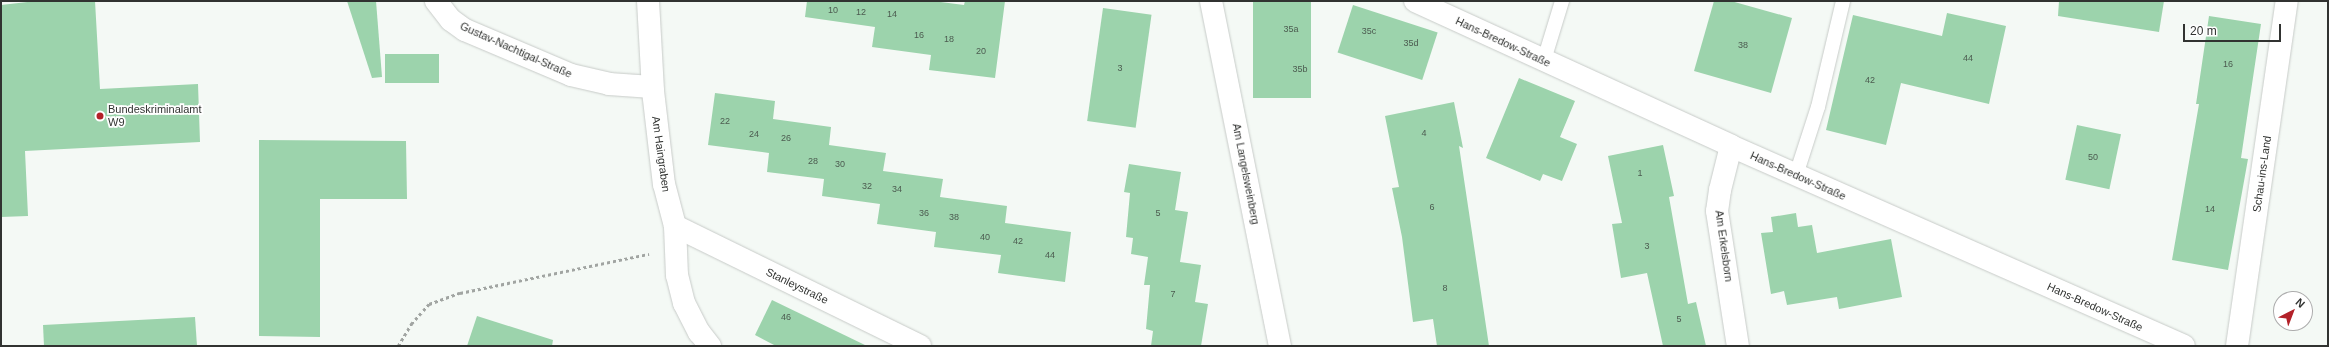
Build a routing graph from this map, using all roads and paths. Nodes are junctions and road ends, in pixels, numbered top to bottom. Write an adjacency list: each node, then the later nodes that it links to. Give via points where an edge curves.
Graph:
1 (436, 1): 9 (street, Gustav-Nachtigal-Straße, via 451,20 465,30 571,75 609,84)
2 (648, 1): 9 (street, Am Haingraben)
3 (1211, 1): 17 (street, Am Langelsweinberg)
4 (1415, 1): 8 (street, Hans-Bredow-Straße)
5 (1562, 1): 8 (lane)
6 (1843, 1): 11 (lane, via 1818,107)
7 (2287, 1): 20 (street, Schau-ins-Land)
8 (1544, 60): 10 (street, Hans-Bredow-Straße)
9 (652, 87): 12 (street, Am Haingraben, via 664,184)
10 (1731, 146): 11 (street, Hans-Bredow-Straße); 18 (street, Am Erkelsborn, via 1717,211)
11 (1796, 175): 19 (street, Hans-Bredow-Straße)
12 (675, 226): 13 (street, Am Haingraben); 16 (street, Stanleystraße)
13 (675, 249): 14 (path, via 460,293 429,304 411,324); 15 (street, Am Haingraben, via 677,275 684,303 699,332)
14 (398, 346)
15 (710, 346)
16 (920, 346)
17 (1280, 346)
18 (1738, 346)
19 (2184, 346)
20 (2237, 346)

